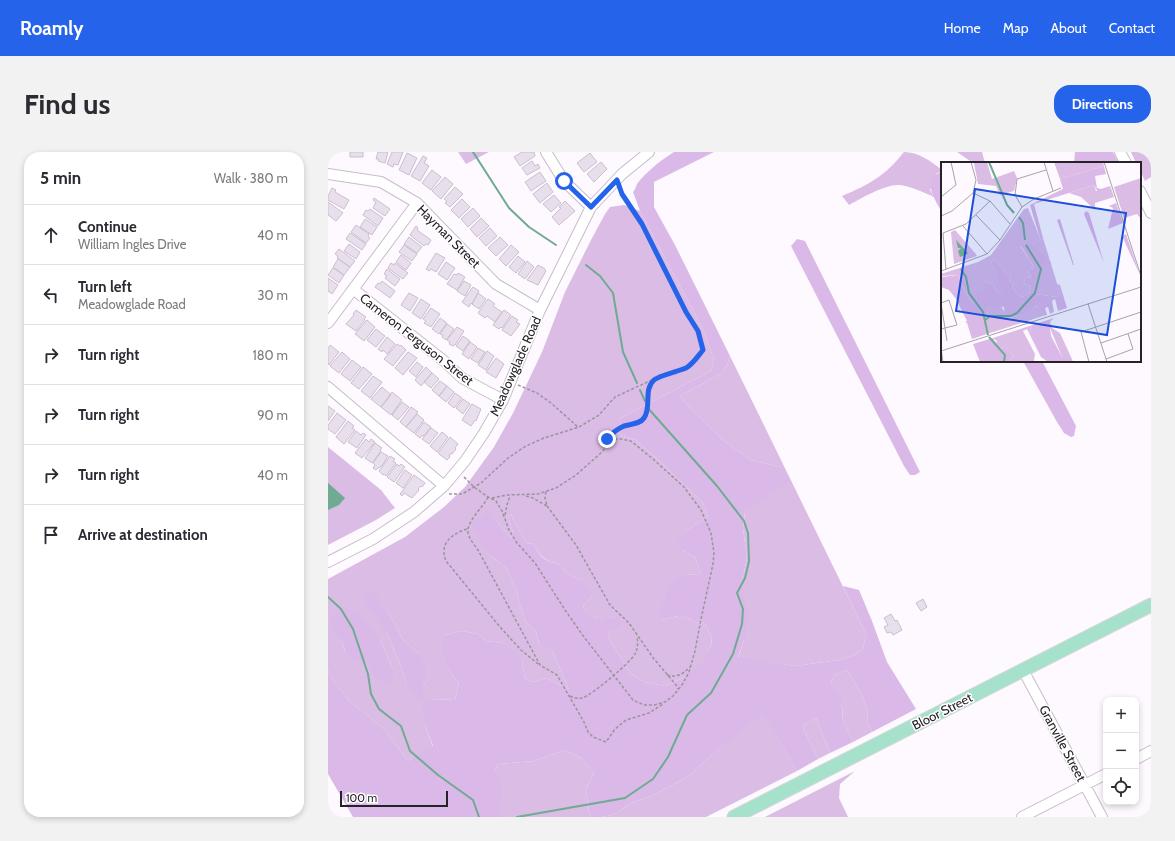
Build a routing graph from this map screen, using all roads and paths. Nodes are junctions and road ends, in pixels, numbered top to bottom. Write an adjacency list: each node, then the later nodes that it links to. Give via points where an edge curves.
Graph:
1 (546, 152): 9 (street, via 564,181)
2 (648, 152): 6 (street, Meadowglade Road)
3 (1120, 152): 4 (street)
4 (1125, 162)
5 (328, 174): 8 (street, Hayman Street, via 381,182)
6 (617, 180): 9 (street, Meadowglade Road); 14 (path, via 622,194 642,224 698,331 703,350 688,368)
7 (1141, 193): 10 (street)
8 (417, 203): 11 (street); 12 (street, Hayman Street, via 496,284)
9 (591, 207): 12 (street, Meadowglade Road)
10 (1151, 213)
11 (353, 289): 13 (street); 17 (street, Cameron Ferguson Street, via 462,378)
12 (540, 310): 15 (street, Meadowglade Road)
13 (328, 323)
14 (654, 379): 18 (path, via 615,397 599,415); 19 (path, via 649,387 644,418 614,432)
15 (510, 382): 17 (street, Meadowglade Road); 18 (path, via 537,393)
16 (328, 387): 22 (street)
17 (503, 400): 20 (street, Meadowglade Road)
18 (579, 427): 21 (path, via 526,446)
19 (607, 439): 23 (path, via 602,452 576,475); 35 (path, via 631,441 653,459 684,488 701,510 711,533 714,564)
20 (457, 471): 21 (path); 22 (street, Meadowglade Road)
21 (474, 487): 22 (path, via 462,494 450,494); 26 (path)
22 (441, 489): 31 (street, Meadowglade Road, via 414,512 373,539)
23 (547, 491): 25 (path); 28 (path)
24 (510, 495): 25 (path); 27 (path); 29 (path)
25 (524, 495): 28 (path)
26 (488, 497): 27 (path); 30 (path, via 470,522)
27 (492, 498): 29 (path)
28 (547, 506): 33 (path, via 576,545 610,605)
29 (505, 517): 37 (path, via 517,543 535,563 565,610)
30 (468, 529): 34 (path, via 468,536); 34 (path, via 458,532 444,546 443,554 446,561 500,627 521,650)
31 (328, 562)
32 (1151, 605): 36 (main road, Bloor Street)
33 (637, 634): 37 (path, via 635,655); 38 (path)
34 (540, 665): 40 (path, via 557,675)
35 (691, 666): 38 (path, via 680,676); 39 (path)
36 (1023, 670): 45 (street, Granville Street); 46 (main road, Bloor Street)
37 (613, 675): 40 (path, via 583,698); 41 (path, via 633,700 644,705)
38 (667, 675): 39 (path)
39 (678, 690): 41 (path)
40 (569, 696): 41 (path, via 588,732 606,742 615,729 626,720 649,713)
41 (665, 702)
42 (1151, 751): 43 (street)
43 (1139, 757)
44 (1103, 776): 45 (street)
45 (1085, 785): 47 (street); 48 (street, Granville Street)
46 (734, 817)
47 (1022, 817)
48 (1102, 817)

